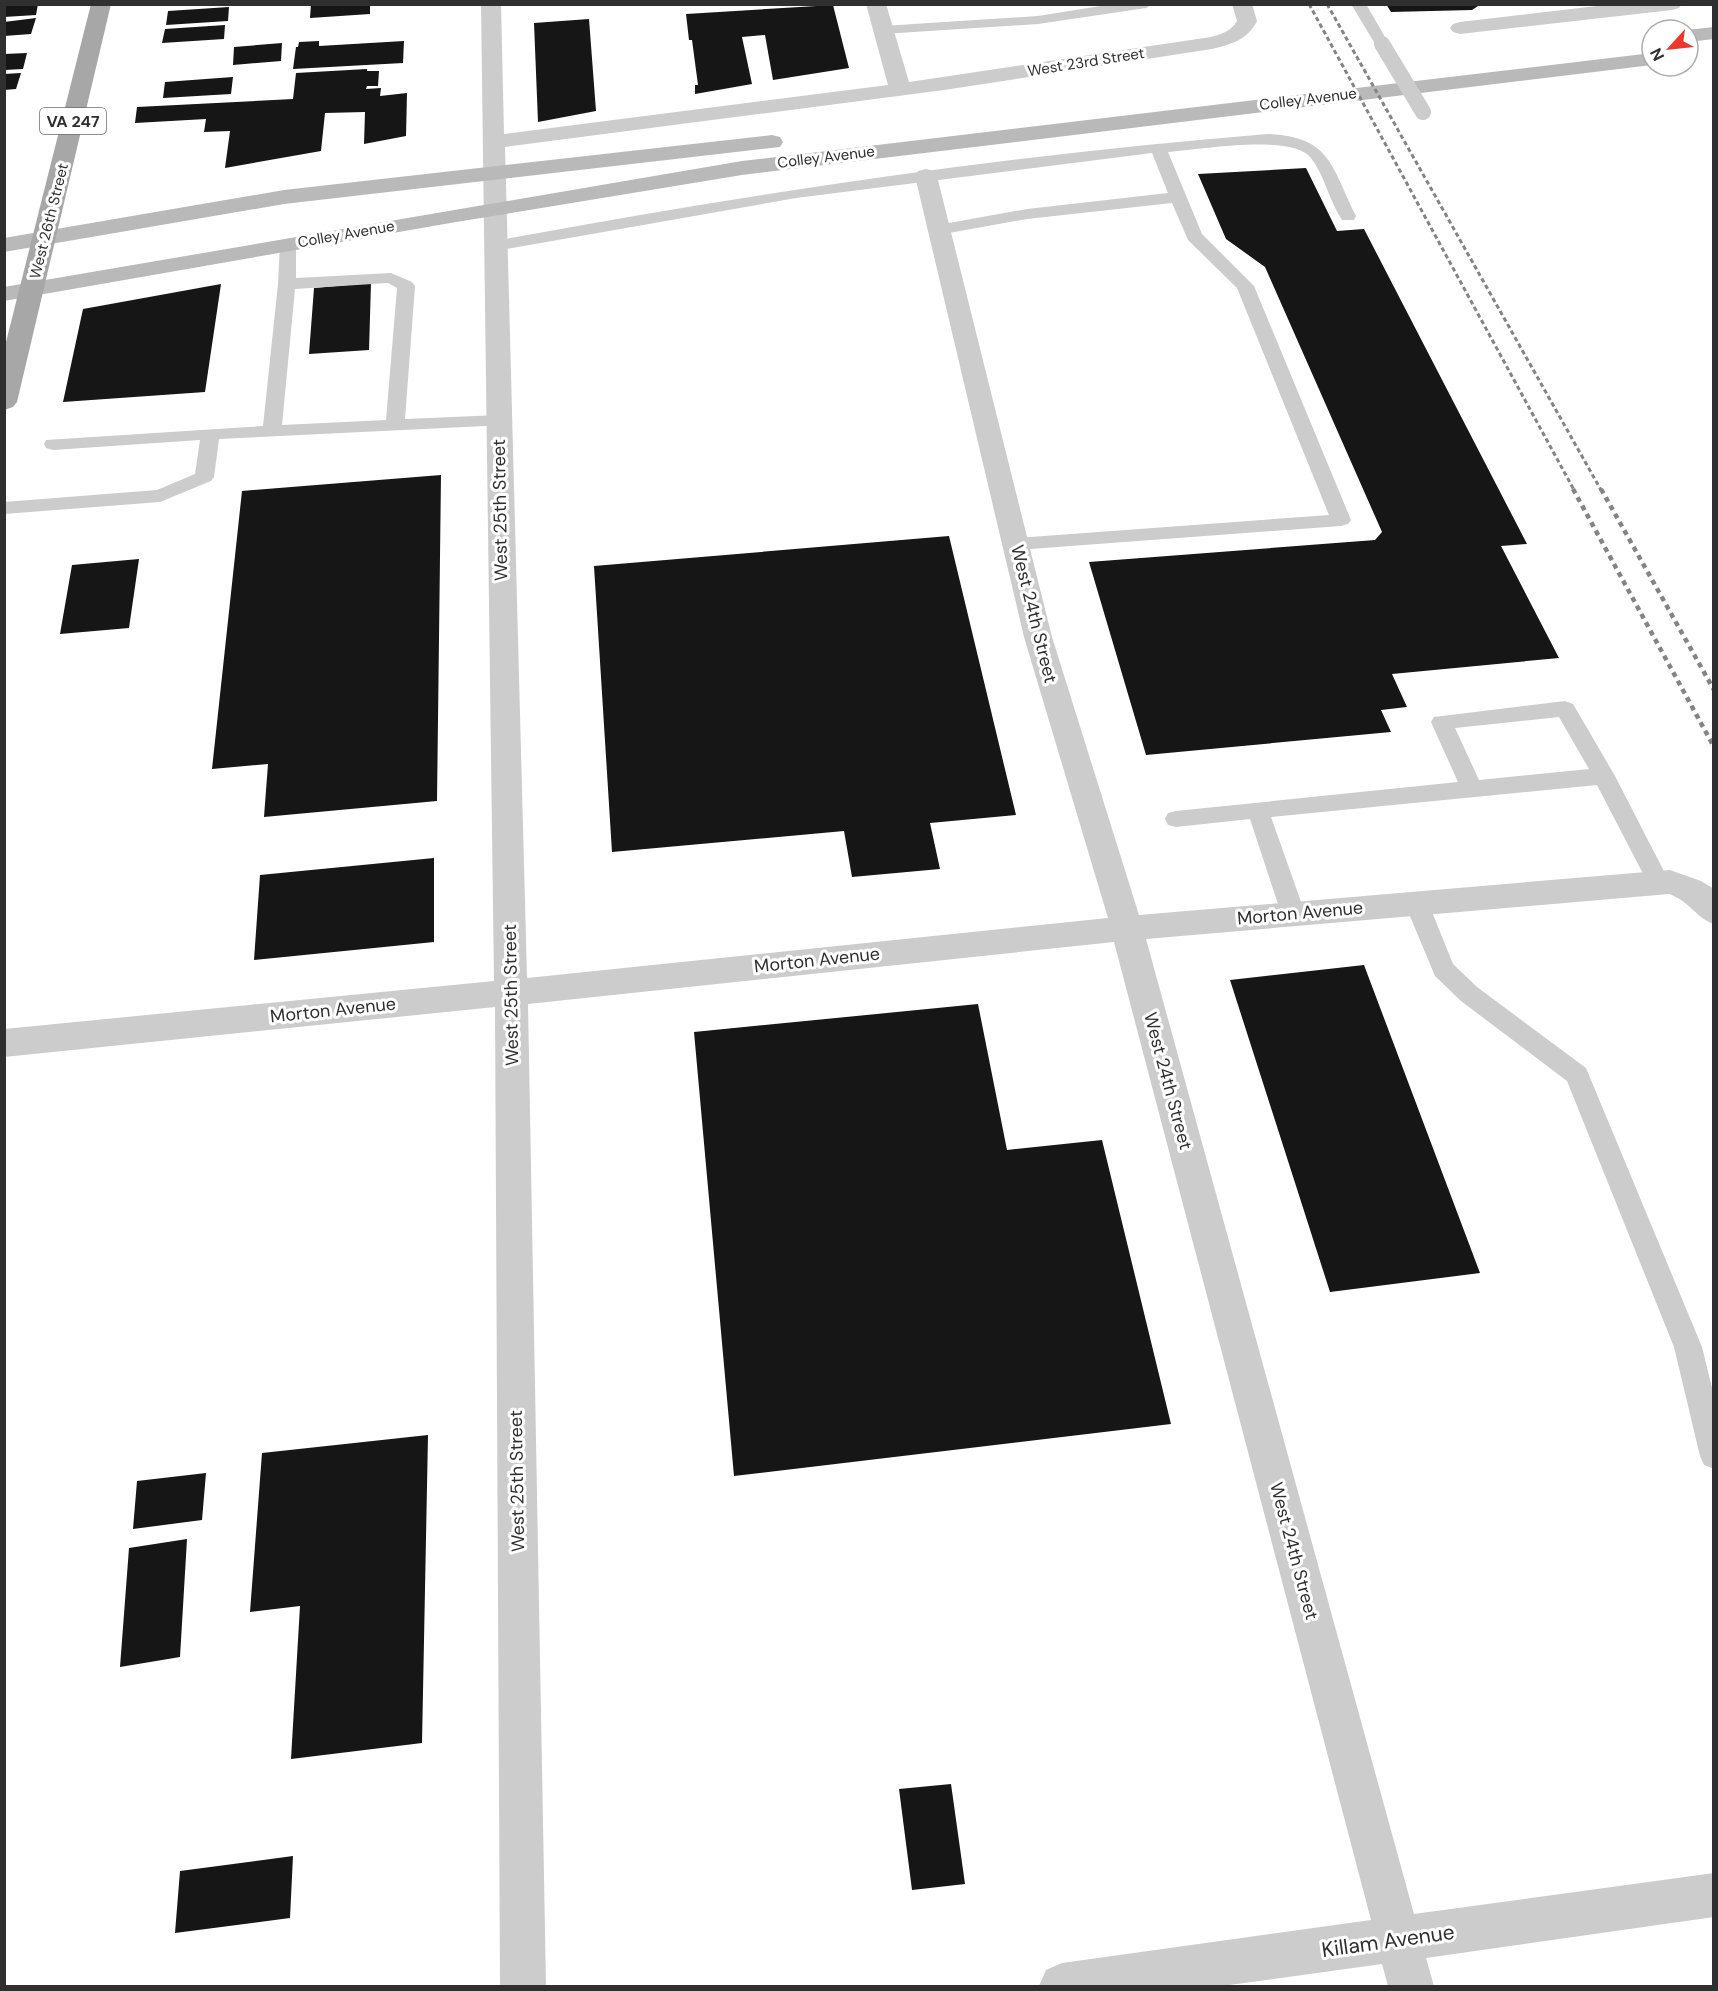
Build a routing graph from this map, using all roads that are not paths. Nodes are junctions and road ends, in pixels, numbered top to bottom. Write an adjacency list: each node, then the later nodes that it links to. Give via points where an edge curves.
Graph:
1 (101, 4): 25 (main road, West 26th Street / VA 247)
2 (491, 4): 17 (street, West 25th Street)
3 (876, 4): 10 (street)
4 (1146, 4): 10 (lane, via 1038,20)
5 (1242, 4): 14 (street, West 23rd Street, via 1247,21 1243,30 1232,38 1212,43)
6 (1358, 4): 15 (lane, bridge)
7 (1672, 4): 8 (street)
8 (1519, 13): 9 (street)
9 (1460, 28)
10 (883, 30): 14 (street)
11 (1640, 41): 13 (main road, Colley Avenue)
12 (1640, 60): 22 (main road, Colley Avenue, via 742,168)
13 (1271, 84)
14 (900, 89): 17 (street)
15 (1423, 112)
16 (795, 139): 19 (main road, Colley Avenue)
17 (494, 142): 19 (street, West 25th Street)
18 (1158, 148): 20 (lane); 21 (lane); 23 (lane, via 1268,138 1305,146 1317,154)
19 (495, 174): 22 (street, West 25th Street); 25 (main road, Colley Avenue, via 284,197)
20 (926, 176): 24 (street, West 24th Street); 28 (lane, via 773,197)
21 (1179, 197): 24 (lane, via 1027,214); 39 (lane, via 1194,236 1245,286 1341,520)
22 (495, 208): 26 (main road, Colley Avenue); 28 (street, West 25th Street)
23 (1348, 216)
24 (938, 230): 39 (street, West 24th Street)
25 (45, 238): 27 (main road, Colley Avenue); 30 (main road, West 26th Street / VA 247)
26 (288, 244): 29 (lane); 30 (main road, Colley Avenue)
27 (4, 245)
28 (495, 246): 33 (street, West 25th Street)
29 (287, 284): 34 (lane, via 391,278 406,286); 35 (lane)
30 (32, 289): 31 (main road, Colley Avenue); 32 (main road, West 26th Street / VA 247)
31 (4, 294)
32 (4, 402)
33 (499, 421): 34 (lane); 49 (street, West 25th Street)
34 (395, 426): 35 (lane)
35 (272, 431): 36 (lane)
36 (210, 434): 37 (lane); 38 (lane, via 204,477 160,496)
37 (53, 444)
38 (4, 508)
39 (1017, 544): 48 (street, West 24th Street, via 1038,637)
40 (1605, 776): 41 (lane); 41 (lane, via 1565,709 1442,722); 44 (lane)
41 (1472, 789): 42 (lane)
42 (1258, 810): 43 (lane); 47 (lane)
43 (1176, 819)
44 (1645, 884): 45 (street, Morton Avenue); 46 (street, via 1670,882 1692,888 1709,902)
45 (1416, 902): 47 (street, Morton Avenue); 51 (lane, via 1443,969 1469,994 1577,1075 1688,1347)
46 (1713, 912)
47 (1293, 914): 48 (street, Morton Avenue)
48 (1127, 929): 49 (street, Morton Avenue); 53 (street, West 24th Street)
49 (511, 993): 50 (street, Morton Avenue); 54 (street, West 25th Street)
50 (4, 1043)
51 (1713, 1456)
52 (1713, 1896): 53 (street, Killam Avenue)
53 (1399, 1939): 55 (street, Killam Avenue); 56 (street, West 24th Street)
54 (523, 1986)
55 (1062, 1986)
56 (1412, 1986)

